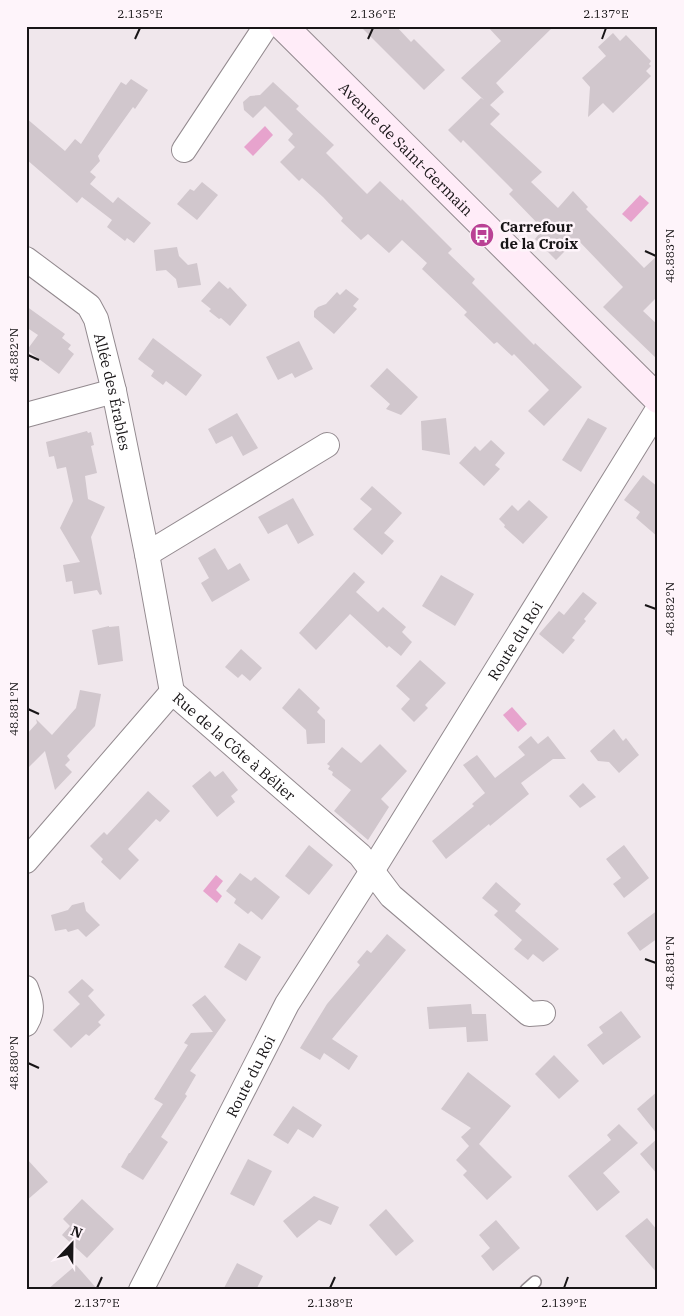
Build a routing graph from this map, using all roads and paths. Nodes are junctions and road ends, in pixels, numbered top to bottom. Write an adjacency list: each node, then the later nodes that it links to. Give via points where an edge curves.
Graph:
1 (266, 26): 3 (street)
2 (283, 26): 6 (main road, Avenue de Saint-Germain)
3 (184, 150)
4 (26, 260): 5 (street, Allée des Érables, via 89,306 96,319)
5 (114, 391): 8 (street); 10 (street, Allée des Érables)
6 (658, 399)
7 (658, 409): 13 (street, Route du Roi)
8 (26, 415)
9 (327, 445): 10 (street)
10 (147, 554): 11 (street, Allée des Érables)
11 (172, 692): 12 (street, Rue de la Côte à Bélier); 13 (street, Rue de la Côte à Bélier, via 360,855)
12 (26, 861)
13 (372, 871): 15 (street, via 391,896 529,1014); 17 (street, Route du Roi, via 287,1004)
14 (26, 988): 16 (street, via 32,1004)
15 (543, 1013)
16 (26, 1024)
17 (141, 1290)

